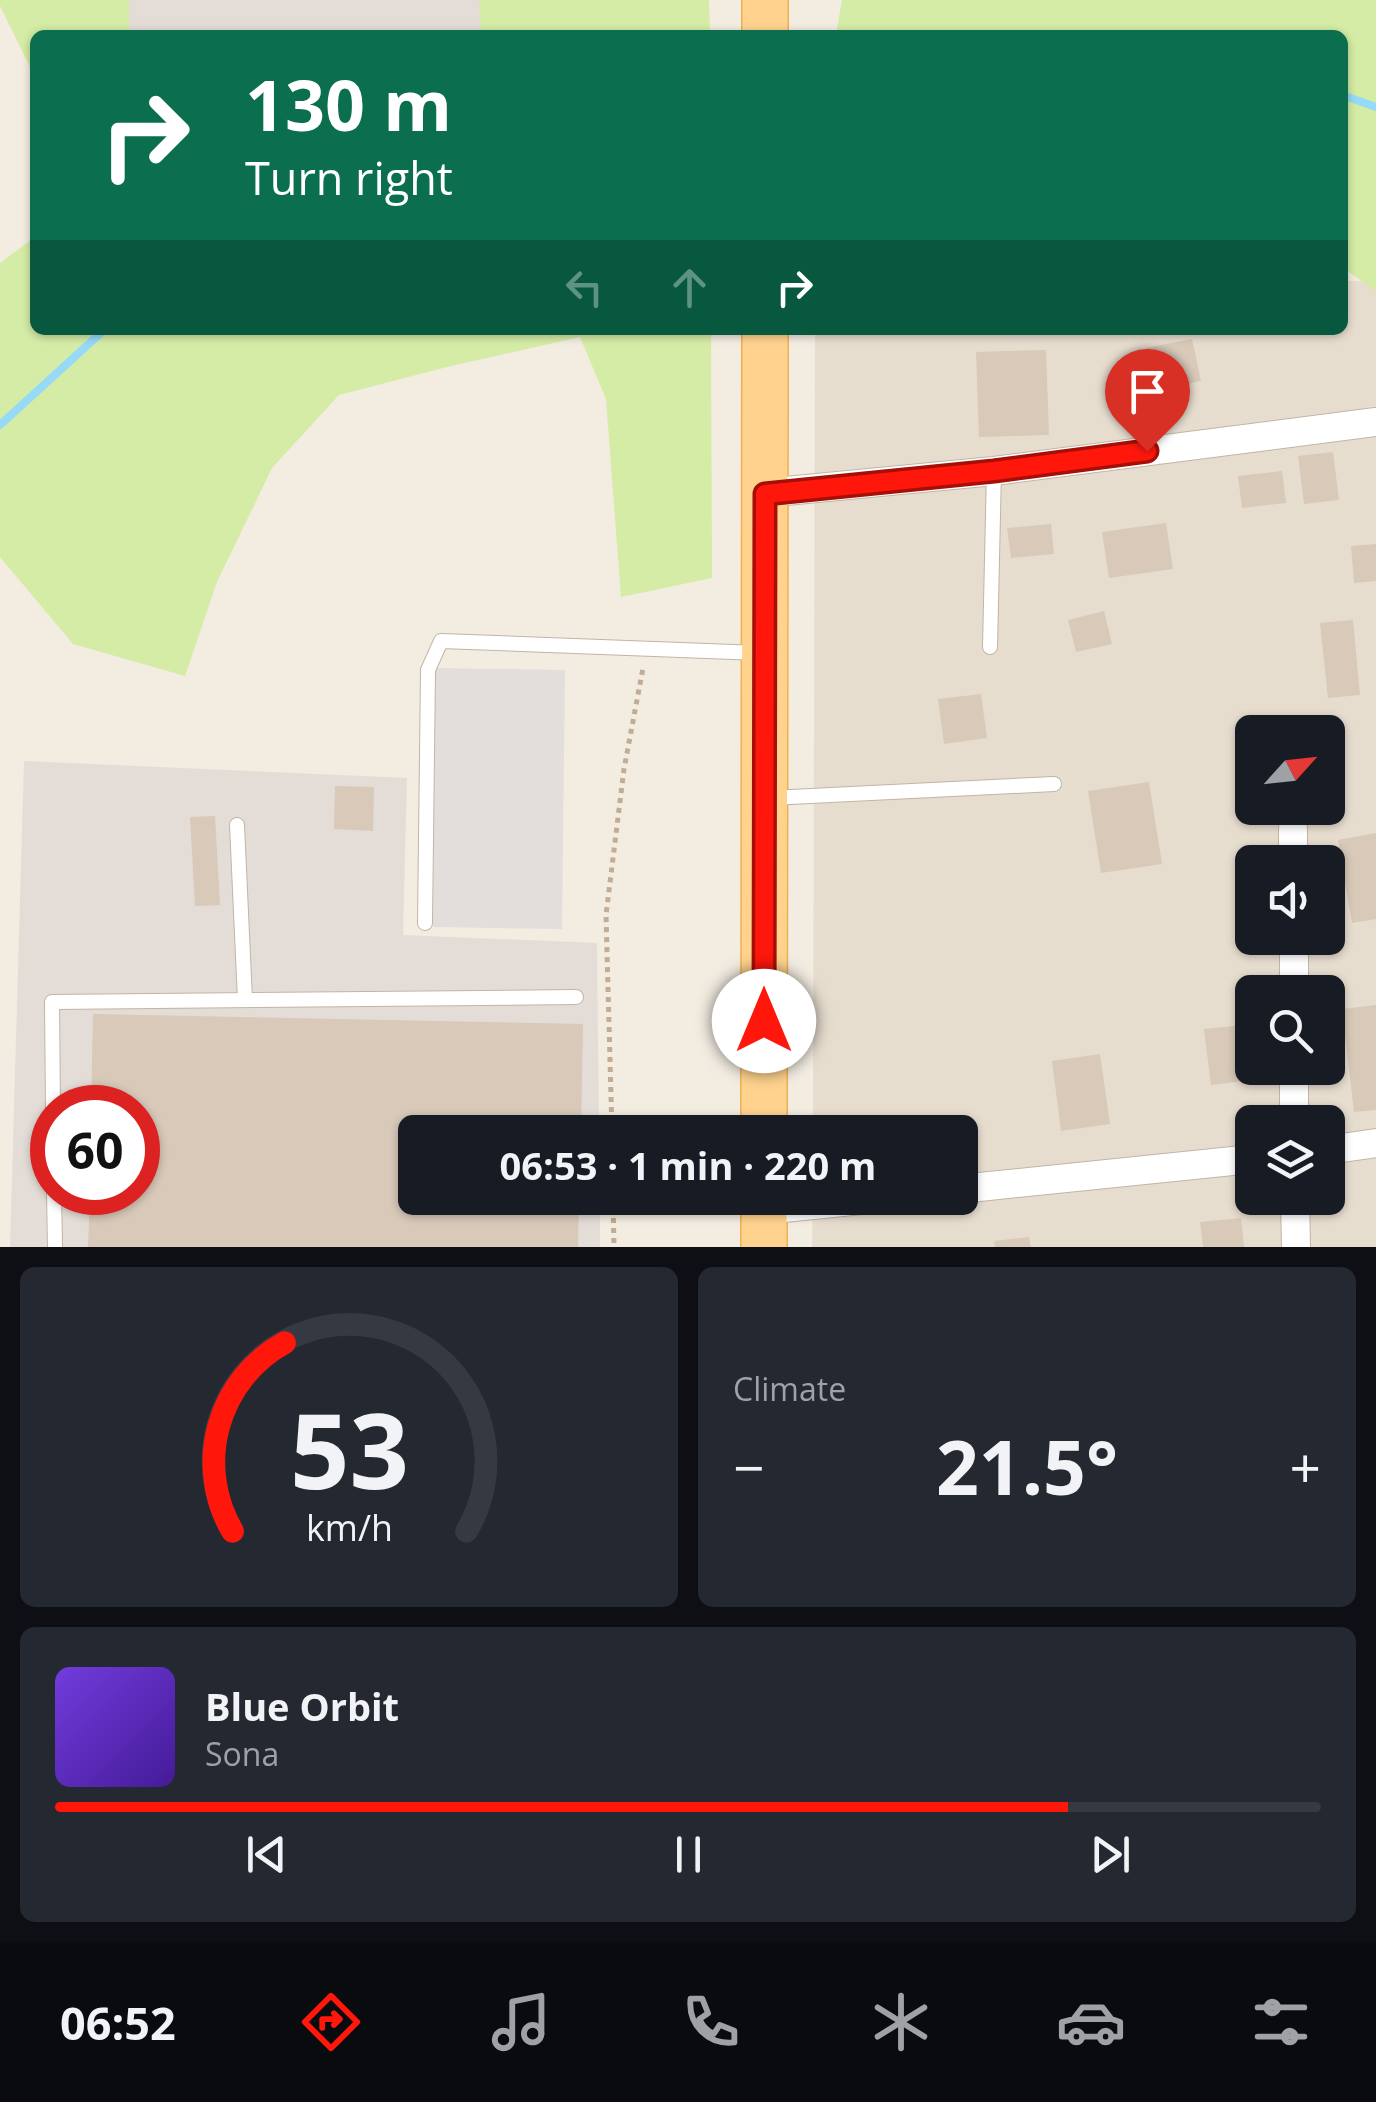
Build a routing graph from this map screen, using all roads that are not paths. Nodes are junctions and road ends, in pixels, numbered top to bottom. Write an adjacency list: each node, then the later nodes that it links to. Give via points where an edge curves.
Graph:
1 (765, 0): 2 (main road)
2 (765, 30)
3 (765, 335): 6 (main road)
4 (1376, 422): 5 (street)
5 (994, 471): 6 (street); 7 (lane)
6 (765, 494): 8 (main road)
7 (990, 647)
8 (764, 653): 10 (main road); 14 (lane, via 441,642 428,670)
9 (1054, 784): 10 (lane)
10 (764, 798): 18 (main road)
11 (237, 825): 16 (lane)
12 (1293, 829): 13 (street)
13 (1293, 845)
14 (424, 923)
15 (576, 996): 16 (lane)
16 (245, 1000): 17 (lane, via 52,1002)
17 (54, 1085)
18 (764, 1115)
19 (1376, 1143): 20 (street)
20 (1345, 1148)
21 (1235, 1161): 22 (street)
22 (978, 1187)
23 (54, 1215): 25 (lane)
24 (1295, 1215): 26 (street)
25 (55, 1247)
26 (1296, 1247)

